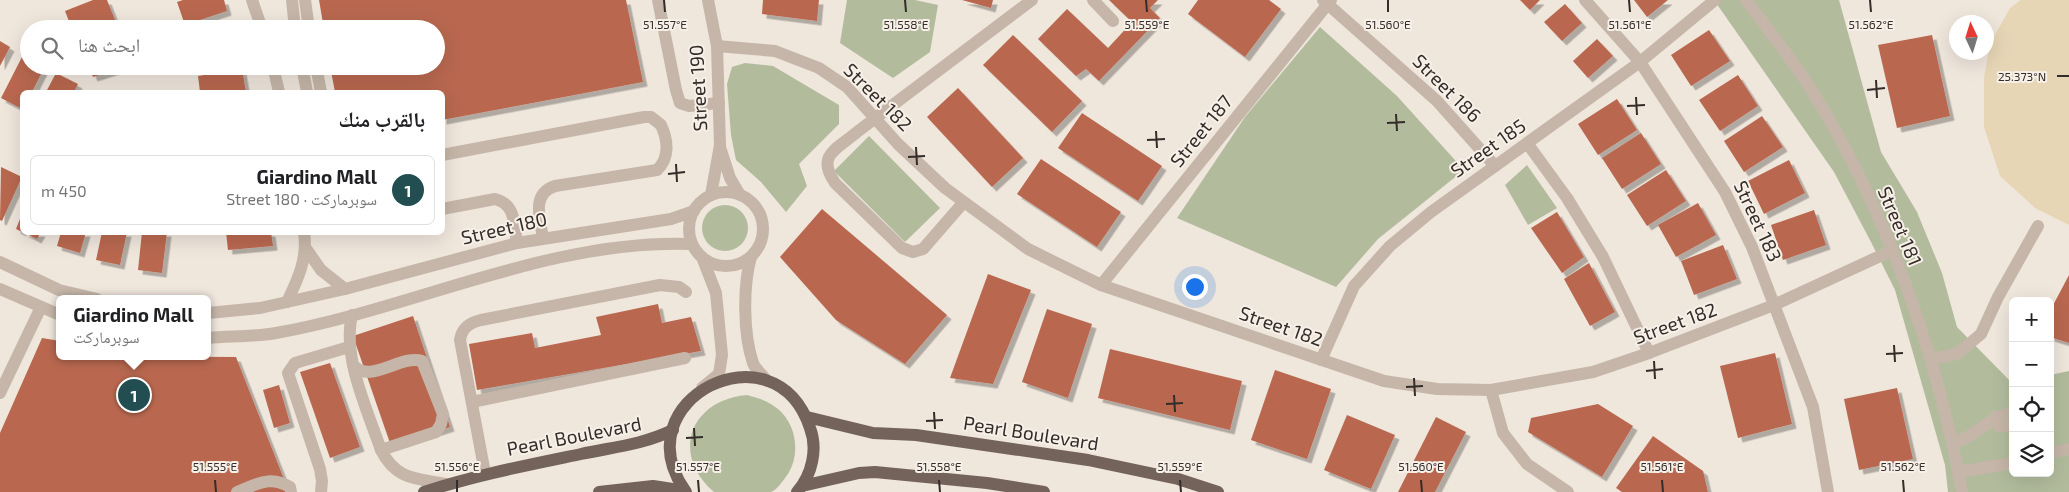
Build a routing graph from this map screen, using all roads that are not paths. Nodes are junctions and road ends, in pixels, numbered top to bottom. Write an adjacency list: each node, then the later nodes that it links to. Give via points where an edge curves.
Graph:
1 (252, 0): 12 (street)
2 (292, 0): 13 (street)
3 (304, 0): 14 (street)
4 (658, 0): 24 (street, via 680,103 689,106)
5 (708, 0): 16 (street, Street 190)
6 (1032, 0): 25 (street)
7 (1093, 0): 15 (street)
8 (1585, 0): 17 (street, Street 183)
9 (1715, 0): 17 (street, Street 185)
10 (1746, 0): 41 (street, Street 181, via 1811,90 1854,166)
11 (1327, 1): 29 (street, Street 186, via 1437,101); 45 (street, Street 187)
12 (259, 20)
13 (295, 20)
14 (307, 20)
15 (1113, 21)
16 (717, 46): 24 (street, Street 190); 25 (street, Street 182, via 775,51 819,68 846,87)
17 (1640, 62): 26 (street, Street 185); 51 (street, Street 183, via 1725,192 1752,247)
18 (275, 75): 21 (street)
19 (304, 75): 22 (street)
20 (318, 75): 23 (street)
21 (279, 90)
22 (307, 90)
23 (321, 90)
24 (719, 103): 27 (street, Street 190)
25 (876, 119): 32 (street, Street 182, via 920,166); 32 (street, via 831,154 826,162 827,171 835,183 902,248 912,252 923,249)
26 (1527, 143): 29 (street, Street 185); 58 (street, via 1567,198 1603,257)
27 (720, 145): 30 (street, Street 190, via 730,178); 31 (street, Street 190)
28 (445, 154): 37 (street, via 644,117 651,117 661,125 666,153 657,170 555,186 545,191 538,207)
29 (1495, 166): 61 (street, Street 185, via 1397,240 1354,286)
30 (740, 194): 31 (street, via 720,192); 43 (street, via 759,211 763,223 759,247)
31 (711, 195): 34 (street)
32 (963, 203): 45 (street, Street 182, via 1028,250)
33 (445, 208): 38 (street, via 502,200 512,211)
34 (694, 211): 37 (street, Street 180, via 670,218); 39 (street, via 689,233)
35 (2038, 226): 60 (street, via 1981,334 1957,354)
36 (304, 235): 40 (street)
37 (543, 238): 38 (street, Street 180)
38 (517, 242): 47 (street, Street 180)
39 (692, 244): 42 (street); 55 (street, via 624,248 533,264)
40 (307, 250): 47 (street, via 321,270); 50 (street)
41 (1891, 251): 51 (street, Street 182); 60 (street, Street 181)
42 (702, 257): 43 (street, via 715,264 730,266); 64 (street, via 716,293 722,354 718,374)
43 (751, 257): 63 (street, via 746,275 748,341 753,364)
44 (0, 262): 49 (street, via 59,290)
45 (1101, 285): 61 (street, Street 182)
46 (0, 289): 52 (street)
47 (345, 289): 50 (street, Street 180)
48 (686, 292): 67 (street, via 679,287 660,285 469,324 460,340)
49 (80, 295)
50 (287, 302): 54 (street, Street 180)
51 (1774, 305): 58 (street, Street 182); 91 (street, Street 183, via 1813,407)
52 (40, 307): 53 (street); 66 (street)
53 (56, 313)
54 (211, 313)
55 (352, 315): 56 (street, via 274,333); 57 (street, via 348,330)
56 (211, 338)
57 (349, 347): 62 (street); 84 (street, via 294,363 288,373 320,470)
58 (1649, 353): 65 (street, Street 182, via 1593,372)
59 (685, 358): 67 (street)
60 (1932, 359): 73 (street, Street 181)
61 (1321, 360): 65 (street, Street 182, via 1384,381 1436,389)
62 (353, 365): 75 (street); 75 (street, via 368,372 409,360 422,361 442,414 436,432)
63 (768, 381): 64 (main road, via 744,376 721,379); 70 (main road, via 797,401)
64 (700, 390): 72 (main road, via 678,415)
65 (1491, 390): 90 (street, via 1503,433 1527,464)
66 (0, 393)
67 (472, 402): 79 (street)
68 (2009, 413): 69 (street)
69 (1996, 416): 71 (street, via 1999,426); 73 (street)
70 (807, 417): 81 (main road, via 814,452 810,470); 89 (main road, Pearl Boulevard, via 873,433 916,435 1088,460 1178,479)
71 (2009, 426)
72 (672, 430): 79 (main road, Pearl Boulevard, via 626,447); 87 (main road, via 672,462)
73 (1953, 443): 78 (street, Street 181)
74 (2069, 449): 76 (street)
75 (381, 450): 80 (street, via 395,470 404,476)
76 (2054, 453)
77 (2009, 463): 78 (street)
78 (1958, 472): 92 (street, Street 181)
79 (484, 473): 80 (main road, Pearl Boulevard)
80 (446, 484): 85 (main road, Pearl Boulevard)
81 (800, 489): 88 (main road, via 859,473 875,472)
82 (238, 492): 83 (street, via 278,480 290,488)
83 (290, 492)
84 (321, 492)
85 (424, 492)
86 (599, 492): 87 (main road, via 653,486)
87 (686, 492)
88 (1044, 492)
89 (1218, 492)
90 (1568, 492)
91 (1828, 492)
92 (1962, 492)

